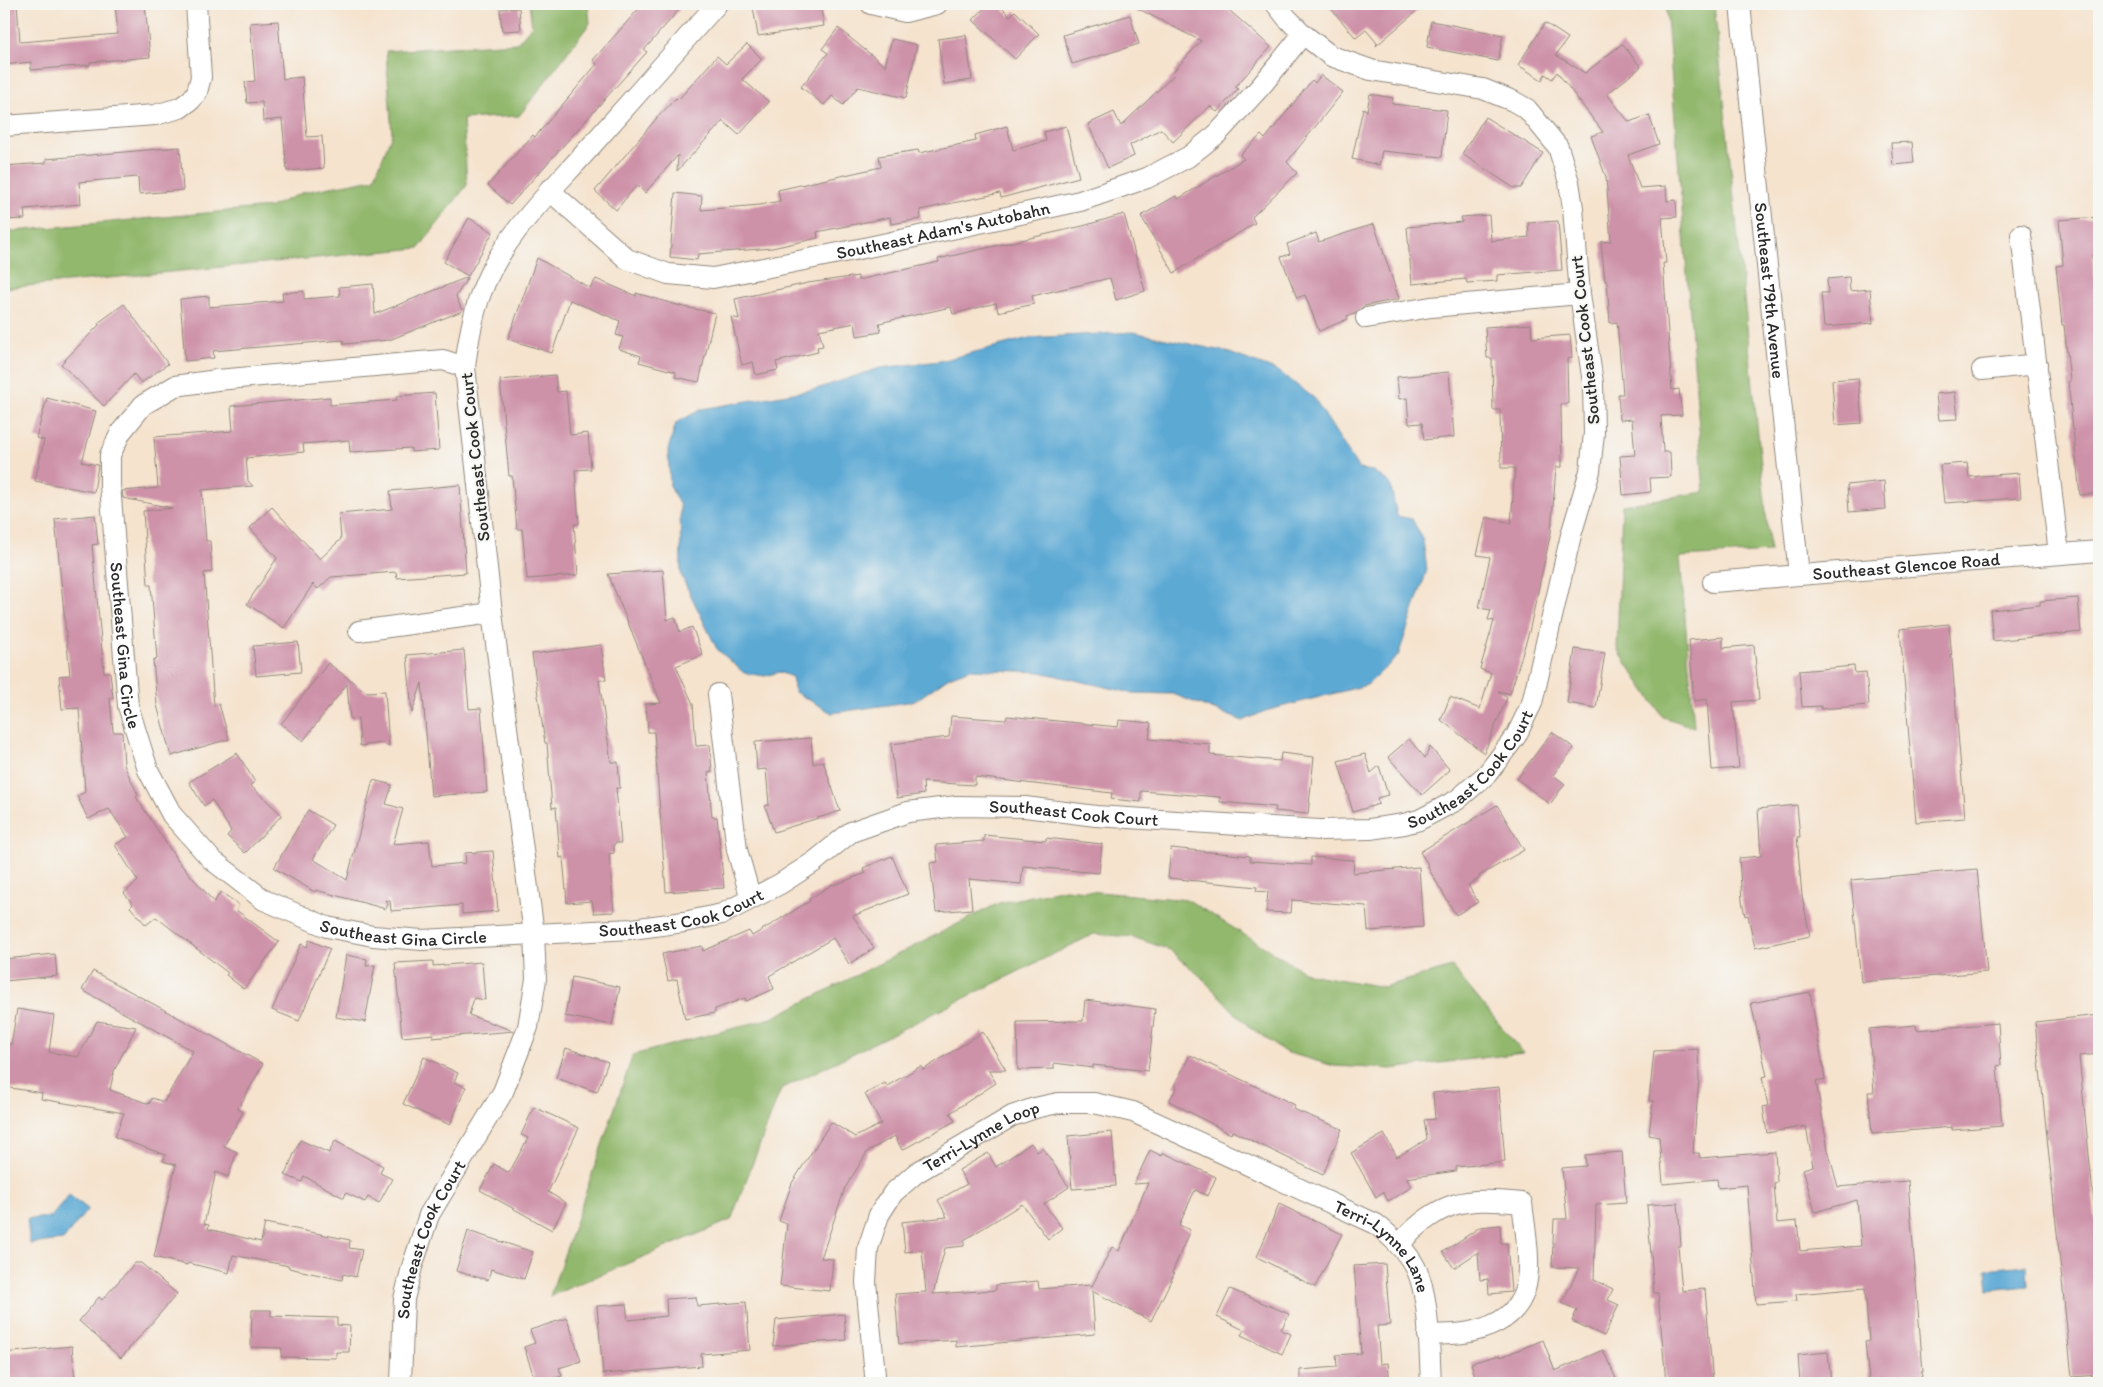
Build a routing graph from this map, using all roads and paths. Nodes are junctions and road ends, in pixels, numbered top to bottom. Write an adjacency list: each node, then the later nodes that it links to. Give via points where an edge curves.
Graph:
1 (196, 4): 8 (street, via 201,76 191,100 174,110 155,115)
2 (717, 4): 9 (street, Southeast Cook Court)
3 (870, 4): 4 (street, via 905,12)
4 (937, 4)
5 (1276, 4): 7 (street, Southeast Cook Court)
6 (1740, 4): 18 (street, Southeast 79th Avenue)
7 (1303, 34): 9 (street, Southeast Adam's Autobahn, via 1217,134 1188,157 1147,178 1080,201 864,248 713,278 668,274 627,259); 11 (street, Southeast Cook Court, via 1332,56 1363,67 1484,89 1527,109 1558,147 1564,162 1573,208)
8 (4, 126)
9 (549, 190): 14 (street, Southeast Cook Court, via 499,257 481,292)
10 (2021, 235): 13 (street)
11 (1580, 294): 12 (street, via 1431,307); 23 (street, Southeast Cook Court, via 1593,383 1594,433 1590,471 1571,535 1532,703 1516,736 1487,774 1457,800 1419,820 1370,829 1320,830 1096,816 1025,808 957,806 908,812 851,832 814,862)
12 (1366, 318)
13 (2037, 364): 15 (street); 17 (street)
14 (464, 367): 20 (street, Southeast Cook Court); 24 (street, Southeast Gina Circle, via 443,360 217,380 175,386 143,405 121,432 110,455 128,706 148,770 172,815 211,859 264,900 328,927 373,936 422,940)
15 (1982, 370)
16 (2099, 551): 17 (street, Southeast Glencoe Road)
17 (2060, 554): 18 (street, Southeast Glencoe Road)
18 (1799, 575): 19 (street, Southeast Glencoe Road)
19 (1713, 582)
20 (492, 613): 21 (street); 24 (street, Southeast Cook Court)
21 (359, 631)
22 (718, 694): 23 (street, via 737,850)
23 (751, 899): 24 (street, Southeast Cook Court, via 722,914 684,922 632,929)
24 (534, 934): 29 (street, Southeast Cook Court, via 536,979 528,1027 503,1092 429,1215 414,1259 404,1299)
25 (1254, 1166): 26 (street, Terri-Lynne Lane, via 1376,1224); 28 (street, Terri-Lynne Loop, via 1133,1112 1094,1103 1058,1103 1012,1116 916,1173 893,1193 879,1215 868,1248 866,1282)
26 (1399, 1244): 27 (street, Terri-Lynne Lane, via 1414,1264 1424,1294); 27 (street, via 1420,1222 1448,1205 1486,1200 1522,1203 1528,1249 1528,1283 1522,1300 1514,1310 1491,1326 1468,1333)
27 (1428, 1335): 30 (street, Terri-Lynne Lane)
28 (875, 1375)
29 (401, 1383)
30 (1431, 1383)

